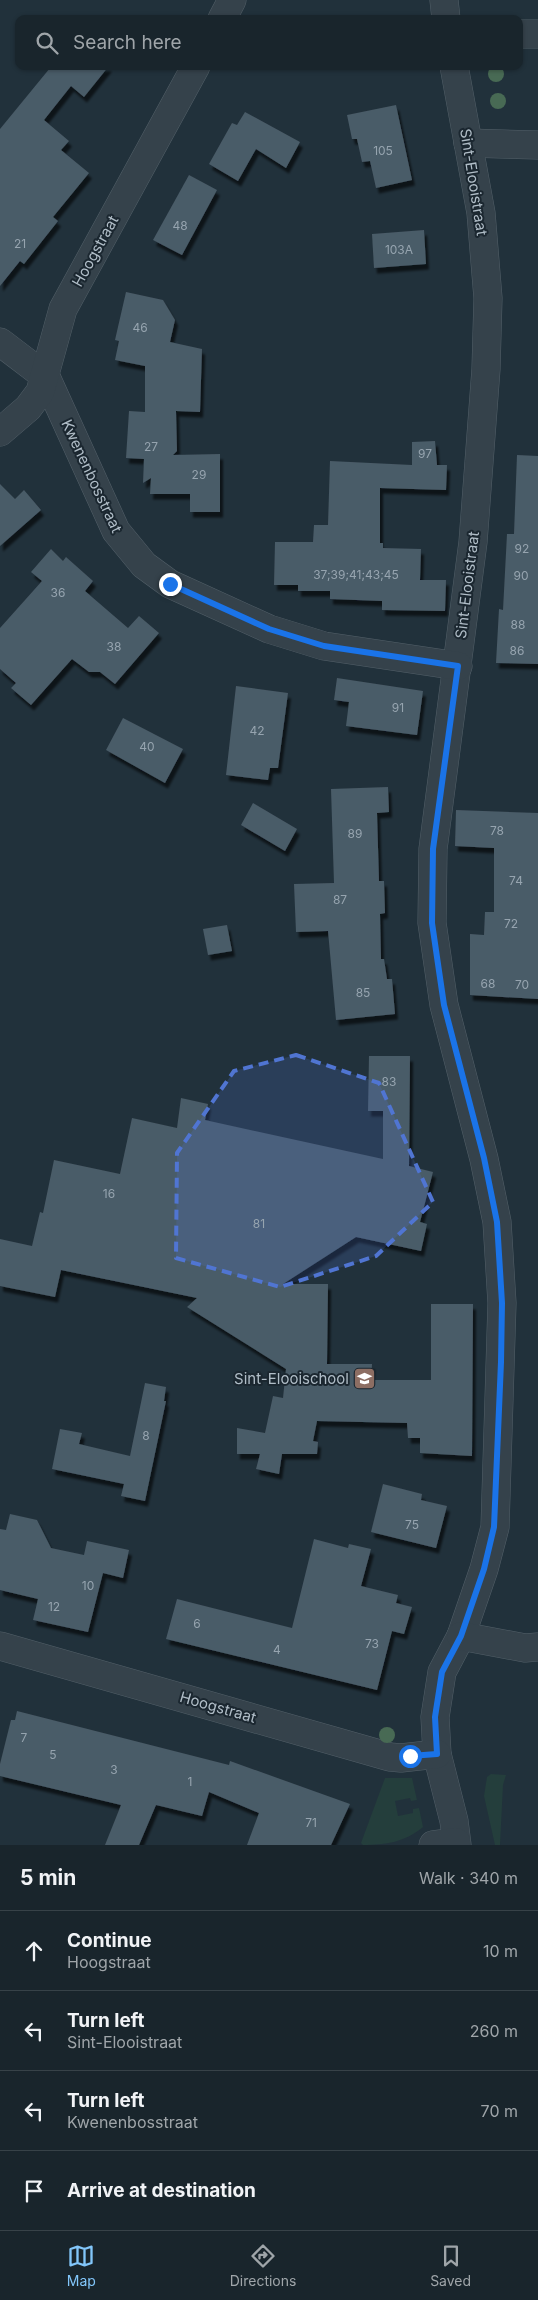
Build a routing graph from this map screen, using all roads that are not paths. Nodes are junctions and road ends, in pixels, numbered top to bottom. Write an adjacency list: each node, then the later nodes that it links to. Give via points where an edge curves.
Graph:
1 (232, 0): 3 (street)
2 (444, 0): 4 (street)
3 (224, 15)
4 (446, 15)
5 (523, 34): 6 (street)
6 (538, 34)
7 (194, 70): 12 (street, Hoogstraat, via 63,309)
8 (455, 70): 9 (street, Sint-Elooistraat)
9 (468, 143): 10 (street); 14 (street, Sint-Elooistraat, via 481,213 488,298 473,542)
10 (538, 145)
11 (0, 342): 12 (street, Kwenenbosstraat)
12 (46, 377): 13 (street, Hoogstraat, via 28,408); 14 (street, Kwenenbosstraat, via 116,531 144,566 170,584 269,629 324,646)
13 (0, 432)
14 (458, 666): 15 (street, Sint-Elooistraat, via 433,849 432,923 444,1005 484,1158 497,1222 502,1303 494,1527 484,1569)
15 (461, 1636): 17 (street, via 525,1648); 18 (street, Sint-Elooistraat, via 442,1672 435,1717)
16 (0, 1646): 18 (street, Hoogstraat, via 390,1757)
17 (538, 1647)
18 (437, 1754): 19 (street, Sint-Elooistraat, via 454,1821)
19 (449, 1844)

